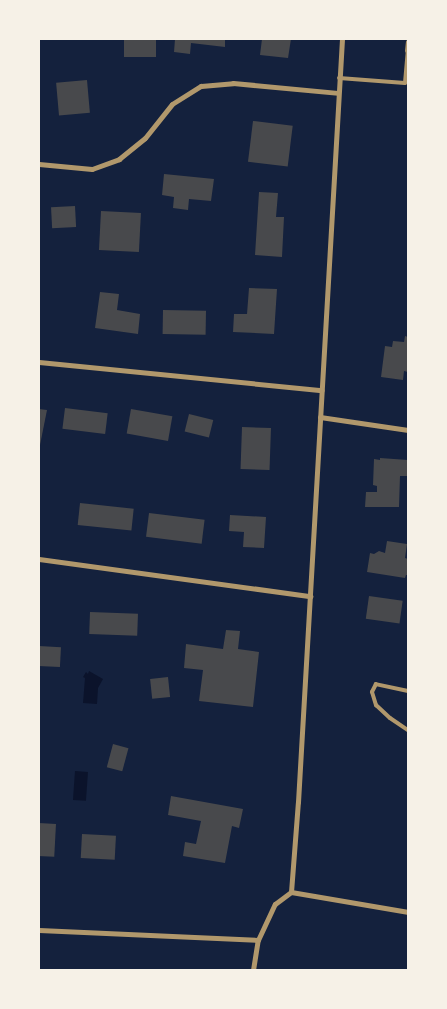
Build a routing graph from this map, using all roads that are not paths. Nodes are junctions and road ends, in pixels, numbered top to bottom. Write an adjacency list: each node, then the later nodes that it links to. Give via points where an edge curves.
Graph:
1 (342, 39): 4 (street)
2 (408, 42): 3 (lane)
3 (408, 51): 4 (lane, via 405,83)
4 (339, 78): 5 (street)
5 (338, 94): 6 (street, via 233,83 201,86 172,104 145,138 120,159 92,169); 8 (street)
6 (39, 164)
7 (39, 362): 8 (street)
8 (322, 390): 9 (street)
9 (320, 417): 10 (street); 12 (street)
10 (408, 430)
11 (39, 559): 12 (street)
12 (310, 596): 15 (street)
13 (408, 691): 14 (lane, via 376,684 372,692 376,705)
14 (408, 730)
15 (291, 892): 16 (street); 18 (street, via 275,904)
16 (408, 912)
17 (39, 930): 18 (street)
18 (258, 940): 19 (street)
19 (253, 970)

